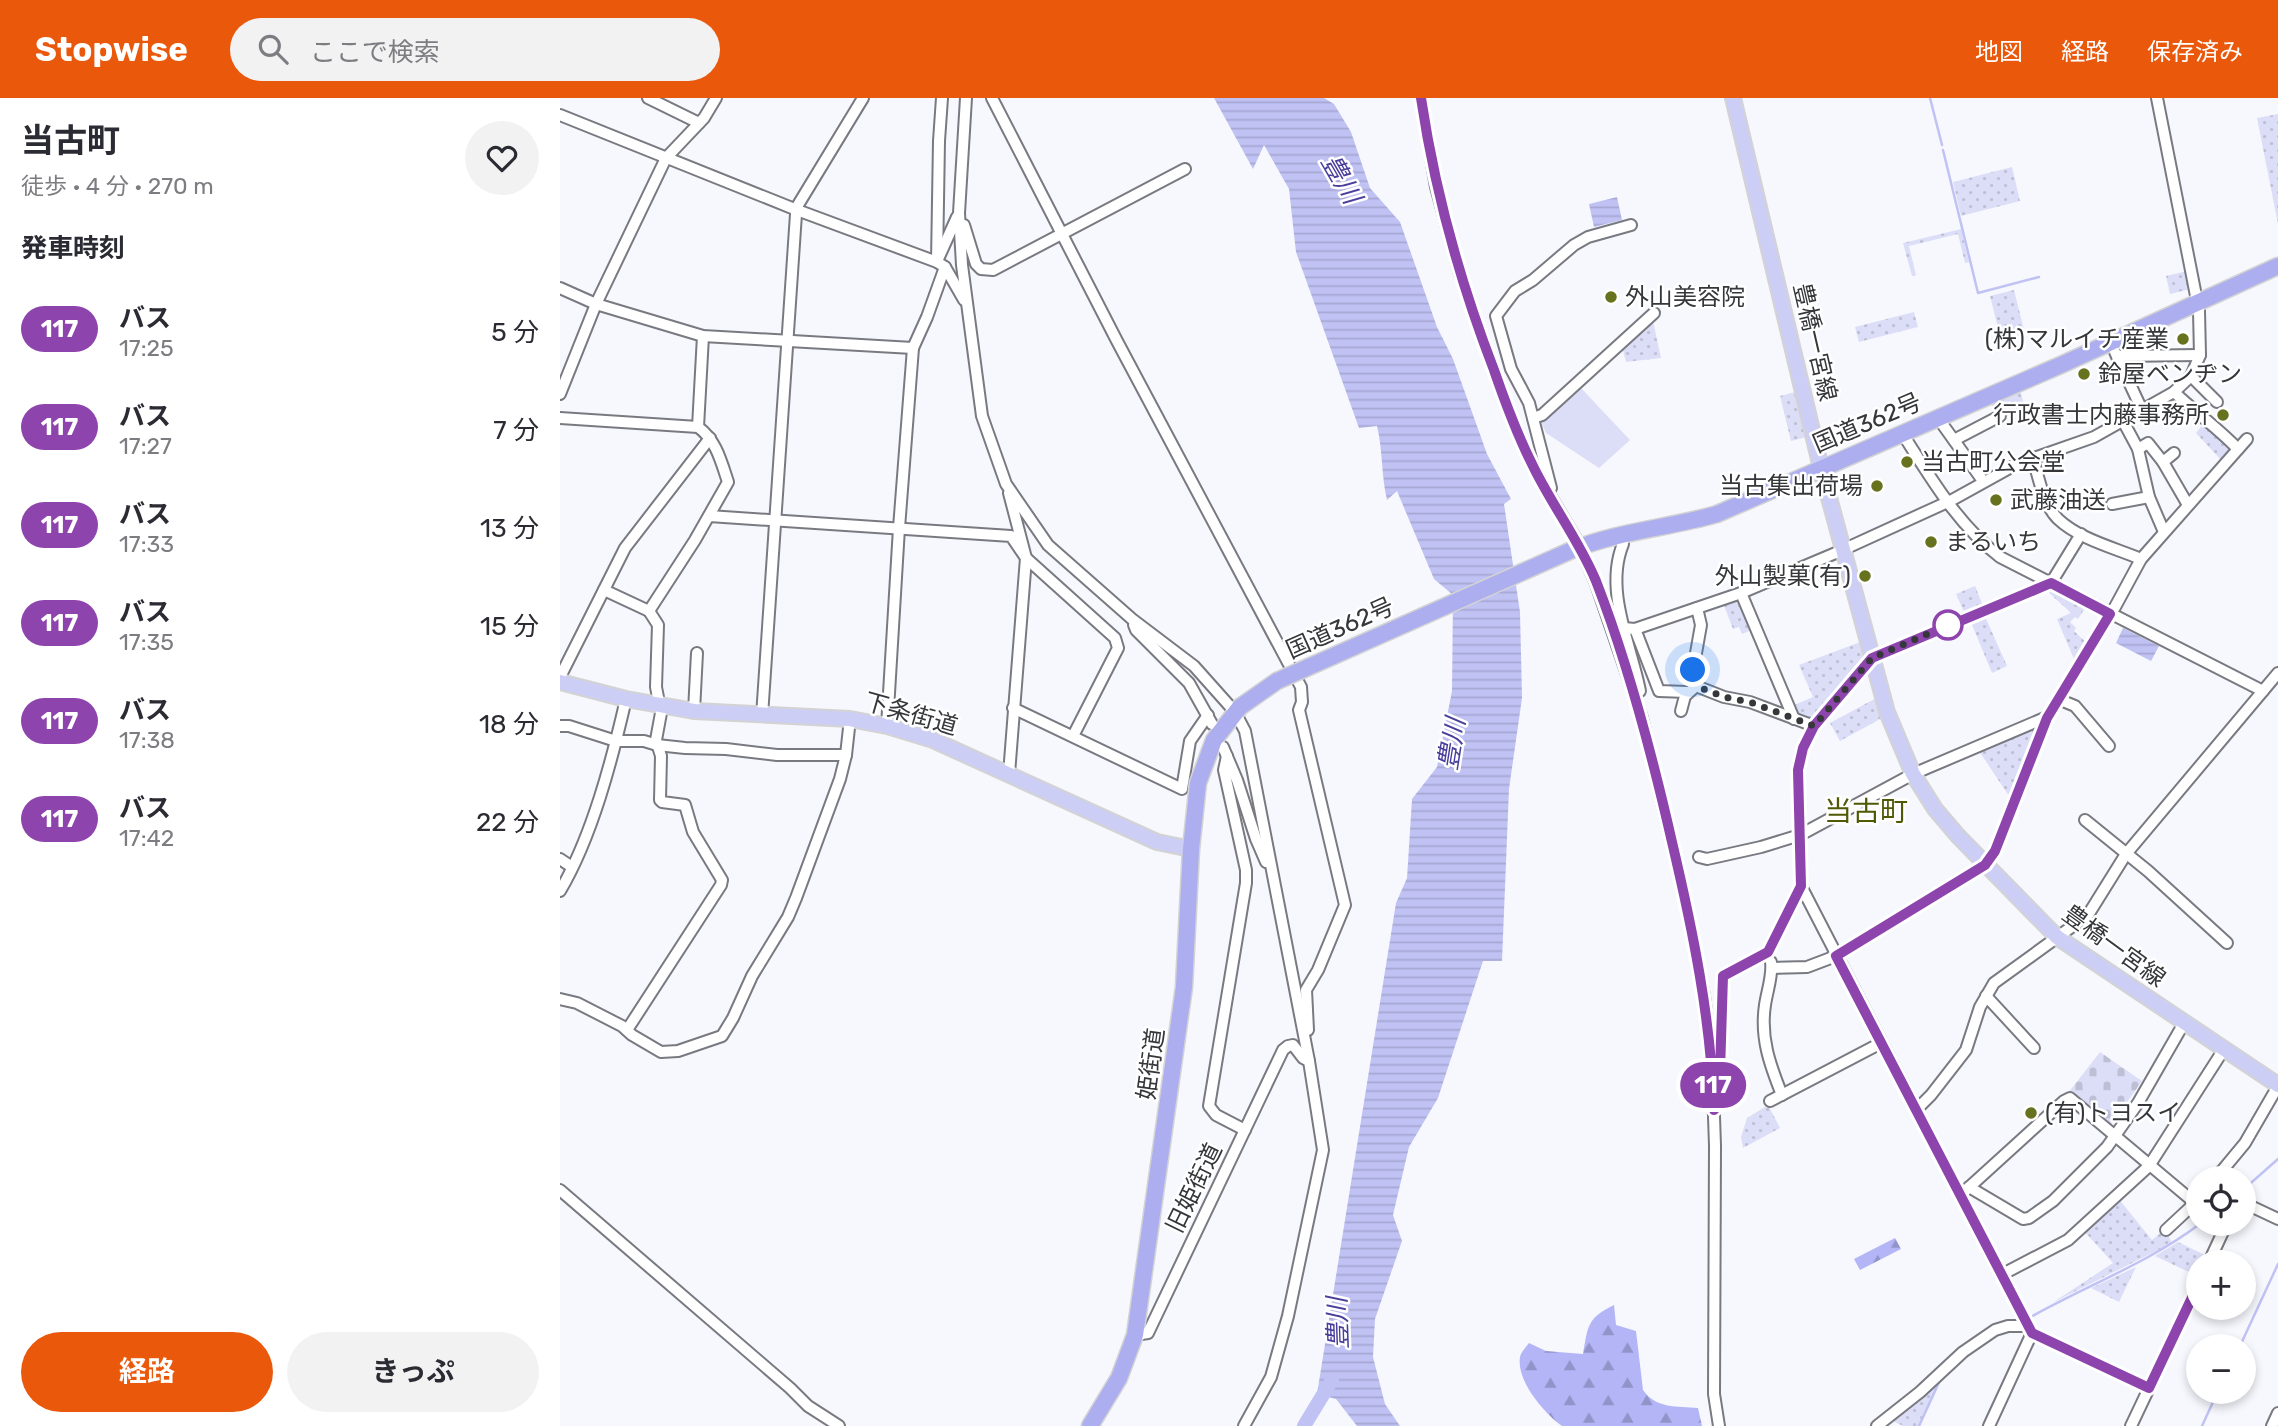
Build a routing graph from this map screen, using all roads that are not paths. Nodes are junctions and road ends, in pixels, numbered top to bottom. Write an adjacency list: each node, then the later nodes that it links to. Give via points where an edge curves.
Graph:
1 (648, 98): 11 (street)
2 (716, 98): 11 (street)
3 (863, 98): 14 (street)
4 (942, 98): 18 (street)
5 (966, 98): 15 (street)
6 (992, 98): 17 (street)
7 (1421, 98): 57 (street, via 1436,187 1460,274 1532,465)
8 (1732, 98): 50 (main road, 豊橋一宮線)
9 (2157, 98): 21 (street)
10 (560, 115): 12 (street)
11 (699, 124): 12 (street)
12 (666, 158): 14 (street); 22 (street)
13 (1185, 169): 17 (street)
14 (797, 210): 18 (street); 26 (street)
15 (959, 217): 17 (street, via 976,264 986,270); 18 (street); 23 (street)
16 (1631, 225): 37 (street, via 1574,245 1515,291 1496,316 1511,369)
17 (1061, 235): 124 (street, via 1301,687 1299,710 1345,905 1306,990)
18 (941, 264): 23 (street); 27 (street, via 928,317)
19 (2278, 266): 21 (highway, 国道362号)
20 (560, 288): 22 (street)
21 (2196, 302): 28 (highway, 国道362号); 29 (street)
22 (596, 304): 25 (street); 32 (street)
23 (967, 307): 52 (street, via 982,416)
24 (1654, 313): 37 (street, via 1542,415)
25 (703, 336): 26 (street); 40 (street)
26 (788, 341): 27 (street); 59 (street)
27 (914, 348): 60 (street)
28 (2114, 349): 29 (street); 34 (street); 38 (highway, 国道362号)
29 (2200, 355): 30 (street)
30 (2191, 376): 31 (street); 33 (street)
31 (2174, 392): 34 (street); 46 (street)
32 (560, 394)
33 (2217, 402)
34 (2142, 410): 39 (street)
35 (2000, 416): 44 (street)
36 (560, 418): 40 (street)
37 (1533, 418): 57 (street)
38 (1938, 418): 41 (highway, 国道362号); 44 (street)
39 (2123, 421): 45 (street); 48 (street)
40 (698, 427): 42 (street)
41 (1902, 433): 50 (highway, 国道362号); 54 (street)
42 (710, 438): 58 (street, via 728,482); 69 (street, via 625,548)
43 (2247, 439): 46 (street)
44 (1954, 440): 51 (street)
45 (2138, 449): 49 (street, via 2148,443); 53 (street)
46 (2238, 449): 56 (street)
47 (2174, 453): 49 (street)
48 (2033, 459): 51 (street); 62 (street, via 2052,510)
49 (2163, 462): 56 (street)
50 (1821, 468): 64 (main road, 豊橋一宮線); 65 (highway, 国道362号, via 1717,514 1627,532)
51 (1983, 481): 54 (street)
52 (1006, 484): 66 (street); 74 (street, via 1048,545)
53 (2149, 497): 55 (street); 61 (street)
54 (1946, 502): 64 (street); 68 (street, via 2000,557)
55 (2112, 504)
56 (2188, 505): 61 (street)
57 (1557, 508): 65 (street)
58 (709, 516): 59 (street); 72 (street)
59 (776, 521): 60 (street); 90 (street)
60 (899, 528): 66 (street, via 1011,536); 95 (street)
61 (2164, 532): 67 (street)
62 (2081, 534): 67 (street); 68 (street)
63 (1623, 544): 75 (street, via 1616,579)
64 (1844, 548): 70 (street); 77 (main road, 豊橋一宮線)
65 (1576, 549): 84 (street, via 1595,581); 87 (highway, 国道362号, bridge, via 1277,681)
66 (1026, 558): 86 (street); 97 (street, via 1115,638 1118,648)
67 (2141, 559): 73 (street)
68 (2051, 583): 73 (street); 77 (street)
69 (604, 590): 72 (street); 79 (street)
70 (1741, 593): 71 (street); 93 (street)
71 (1697, 608): 75 (street); 80 (street, via 1701,625)
72 (649, 611): 85 (street, via 658,625 656,687)
73 (2110, 614): 81 (street); 83 (street)
74 (1132, 619): 87 (street, via 1194,666); 97 (street, via 1136,630 1189,683 1210,719 1190,741 1182,789)
75 (1630, 628): 80 (street, via 1659,691); 84 (street, via 1640,690)
76 (697, 653): 88 (street)
77 (1872, 658): 96 (street); 102 (main road, 豊橋一宮線, via 1887,712)
78 (2278, 673): 81 (street)
79 (560, 680): 82 (main road, 下条街道)
80 (1692, 689): 89 (street); 93 (street, via 1750,702)
81 (2263, 691): 107 (street)
82 (626, 699): 85 (main road, 下条街道); 98 (street)
83 (2058, 699): 91 (street); 100 (street, via 2076,706)
84 (1637, 700): 133 (street, via 1690,920 1712,1057)
85 (660, 706): 88 (main road, 下条街道); 99 (street)
86 (1013, 708): 97 (street); 103 (street)
87 (1238, 710): 106 (highway, 姫街道, via 1214,740 1202,769); 110 (street)
88 (694, 711): 90 (main road, 下条街道)
89 (1681, 711)
90 (762, 716): 92 (main road, 下条街道)
91 (2047, 718): 102 (street); 111 (street, via 1995,851)
92 (850, 719): 95 (main road, 下条街道); 101 (street)
93 (1794, 719): 96 (street)
94 (560, 726): 98 (street)
95 (887, 726): 103 (main road, 下条街道, via 933,740)
96 (1814, 726): 105 (street, via 1799,759)
97 (1073, 736)
98 (616, 741): 99 (street); 112 (street)
99 (657, 745): 101 (street, via 777,755); 123 (street, via 660,800 685,805 693,832 722,880)
100 (2109, 746)
101 (846, 755): 123 (street, via 788,917 722,1036 670,1053)
102 (1913, 774): 105 (street); 111 (main road, 豊橋一宮線, via 1935,809)
103 (1009, 775): 106 (main road, 下条街道, via 1157,842)
104 (2085, 820): 107 (street)
105 (1800, 835): 108 (street, via 1761,848); 113 (street)
106 (1191, 849): 148 (highway, 姫街道, via 1184,987)
107 (2126, 854): 115 (street, via 2088,915); 116 (street)
108 (1699, 857)
109 (560, 859): 112 (street)
110 (1271, 864): 124 (street); 134 (street, via 1265,861 1225,752 1224,770 1246,883 1209,1107)
111 (1985, 865): 115 (main road, 豊橋一宮線); 118 (street)
112 (572, 867): 114 (street)
113 (1801, 886): 117 (street); 118 (street)
114 (560, 891)
115 (2057, 937): 120 (street, via 1996,980); 122 (main road, 豊橋一宮線)
116 (2227, 943)
117 (1768, 952): 119 (street); 133 (street, via 1727,972 1721,981 1719,1104)
118 (1836, 956): 119 (street, via 1807,967); 125 (street)
119 (1772, 968): 130 (street, via 1764,1035)
120 (1986, 996): 126 (street); 132 (street, via 1966,1050)
121 (560, 999): 123 (street, via 577,1003)
122 (2184, 1023): 127 (main road, 豊橋一宮線); 135 (street)
123 (626, 1030)
124 (1305, 1043): 128 (street)
125 (1881, 1043): 130 (street); 132 (street)
126 (2034, 1048)
127 (2224, 1049): 129 (main road, 豊橋一宮線); 136 (street)
128 (1309, 1061): 134 (street, 旧姫街道, via 1293,1045 1283,1050); 153 (street, via 1323,1150 1289,1316 1271,1377)
129 (2278, 1086): 137 (street)
130 (1782, 1095): 131 (street)
131 (1770, 1101)
132 (1915, 1108): 139 (street)
133 (1714, 1110): 154 (street, via 1714,1394)
134 (1245, 1130): 148 (street, 旧姫街道, via 1147,1332)
135 (2115, 1136): 136 (street); 139 (street, via 2062,1193 2027,1219); 139 (street, via 2067,1098)
136 (2150, 1166): 140 (street); 145 (street, via 2068,1240)
137 (2226, 1166)
138 (560, 1190): 151 (street, via 808,1406)
139 (1964, 1191): 145 (street)
140 (2186, 1194)
141 (2256, 1209): 143 (street)
142 (2186, 1212): 144 (street)
143 (2278, 1219)
144 (2166, 1230)
145 (2001, 1275): 147 (street)
146 (2186, 1310): 149 (street)
147 (2030, 1329): 149 (street); 155 (street, via 2008,1326 1995,1330); 156 (street)
148 (1135, 1335): 152 (highway, 姫街道, via 1119,1378)
149 (2149, 1388): 157 (street)
150 (2278, 1413): 158 (street)
151 (839, 1426)
152 (1090, 1426)
153 (1244, 1426)
154 (1719, 1426)
155 (1877, 1426)
156 (1989, 1426)
157 (2131, 1426)
158 (2272, 1426)

